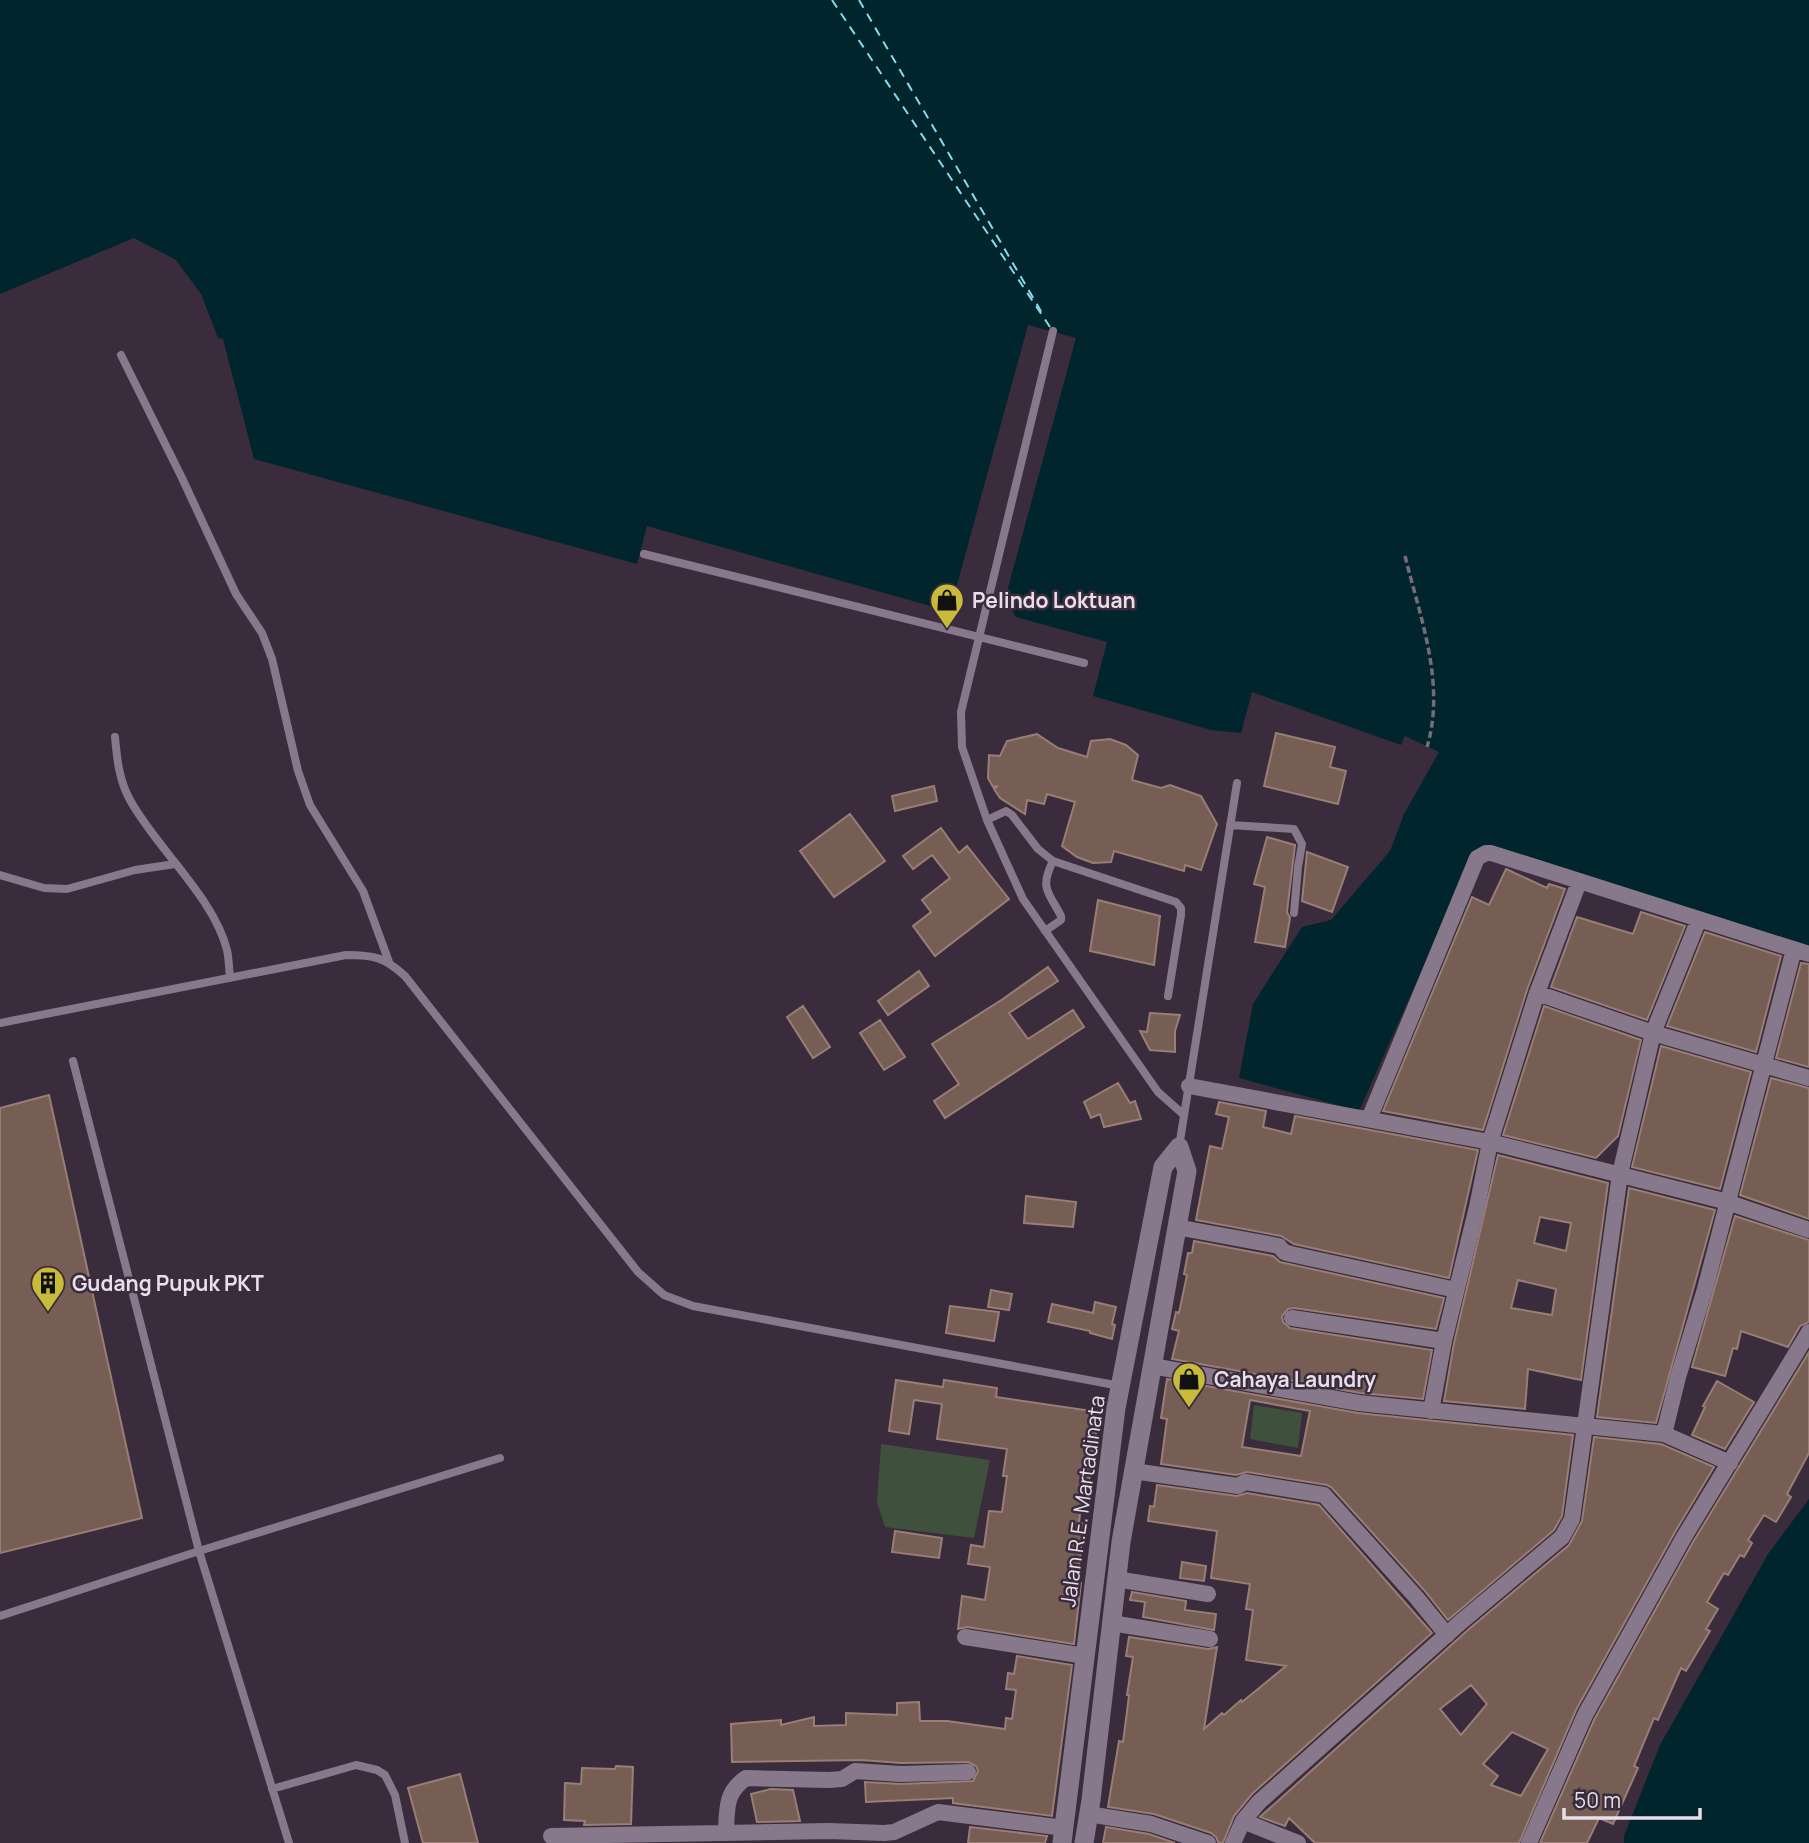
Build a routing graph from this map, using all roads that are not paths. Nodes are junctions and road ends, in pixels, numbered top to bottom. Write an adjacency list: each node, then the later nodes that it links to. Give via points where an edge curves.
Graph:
1 (1053, 331): 4 (lane)
2 (121, 355): 18 (lane, via 236,594 262,633 310,805 363,891)
3 (644, 554): 4 (lane)
4 (979, 637): 5 (lane); 8 (lane, via 961,712 962,747)
5 (1084, 663)
6 (115, 737): 11 (lane, via 118,770 129,798)
7 (1237, 783): 9 (lane)
8 (987, 820): 10 (lane, via 1006,811); 16 (lane, via 1023,899)
9 (1230, 825): 14 (lane, via 1294,829 1302,844); 27 (lane)
10 (1053, 861): 16 (lane, via 1045,887 1061,916); 21 (lane, via 1176,902 1181,915)
11 (175, 864): 12 (lane, via 67,889 44,888); 19 (lane, via 209,910 227,950)
12 (0, 875)
13 (1580, 882): 15 (street); 20 (street); 29 (street, via 1491,853 1477,858)
14 (1294, 913)
15 (1699, 919): 17 (street); 23 (street)
16 (1045, 931): 28 (lane, via 1158,1093)
17 (1801, 951): 25 (street)
18 (389, 962): 19 (lane, via 371,955 346,955); 43 (lane, via 405,976 638,1272 664,1295 693,1306 767,1321)
19 (230, 978): 22 (lane)
20 (1537, 993): 23 (street); 30 (street)
21 (1168, 996)
22 (0, 1023)
23 (1653, 1032): 25 (street); 34 (street)
24 (73, 1061): 52 (lane)
25 (1763, 1065): 26 (street); 35 (street)
26 (1809, 1078)
27 (1189, 1086): 28 (lane); 29 (street)
28 (1184, 1115): 31 (lane)
29 (1369, 1119): 30 (street)
30 (1490, 1142): 34 (street); 38 (street)
31 (1179, 1147): 32 (street); 33 (street)
32 (1163, 1167): 33 (street); 43 (street, Jalan R.E. Martadinata)
33 (1187, 1171): 36 (street, Jalan R.E. Martadinata)
34 (1620, 1174): 35 (street); 47 (street)
35 (1728, 1202): 37 (street); 48 (street)
36 (1176, 1227): 38 (street, via 1279,1246 1291,1254); 42 (street, Jalan R.E. Martadinata)
37 (1809, 1230)
38 (1456, 1290): 41 (street)
39 (1292, 1318): 41 (street)
40 (1809, 1332): 50 (street)
41 (1444, 1341): 45 (street)
42 (1152, 1366): 45 (street, via 1359,1403); 46 (street, Jalan R.E. Martadinata)
43 (1120, 1386): 44 (street, Jalan R.E. Martadinata)
44 (1116, 1408): 46 (street); 60 (street, Jalan R.E. Martadinata)
45 (1431, 1411): 47 (street)
46 (1143, 1412): 51 (street, Jalan R.E. Martadinata)
47 (1584, 1425): 48 (street); 57 (street, via 1572,1519 1562,1537)
48 (1664, 1434): 50 (street)
49 (500, 1458): 52 (lane)
50 (1730, 1464): 75 (street, via 1585,1715)
51 (1133, 1471): 53 (street, Jalan R.E. Martadinata); 57 (street, via 1324,1495)
52 (199, 1551): 55 (lane); 62 (lane)
53 (1116, 1579): 54 (street); 56 (street, Jalan R.E. Martadinata)
54 (1209, 1594)
55 (0, 1616)
56 (1111, 1623): 59 (street); 63 (street, Jalan R.E. Martadinata)
57 (1447, 1635): 64 (street)
58 (965, 1637): 60 (street)
59 (1210, 1639)
60 (1085, 1656): 67 (street, Jalan R.E. Martadinata)
61 (968, 1772): 65 (street, via 855,1771 829,1780 746,1778 728,1798)
62 (272, 1789): 69 (lane); 70 (lane, via 356,1765 377,1770 385,1775 395,1796)
63 (1088, 1814): 71 (street, Jalan R.E. Martadinata); 72 (street, via 1151,1824)
64 (1243, 1821): 73 (street); 74 (street)
65 (726, 1833): 66 (street); 68 (street)
66 (551, 1836)
67 (1063, 1836): 68 (street, via 938,1812 894,1832)
68 (838, 1837)
69 (289, 1843)
70 (405, 1843)
71 (1084, 1843)
72 (1208, 1843)
73 (1233, 1843)
74 (1298, 1843)
75 (1529, 1843)

